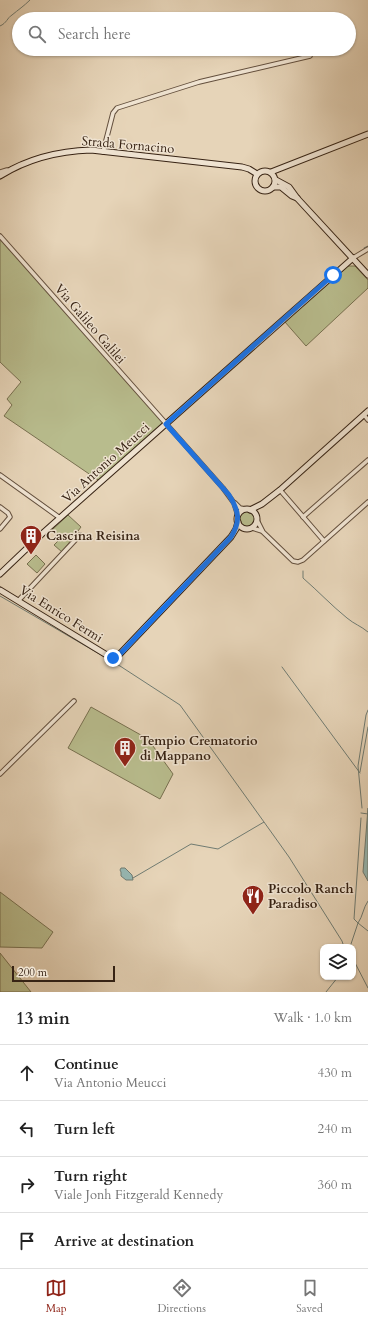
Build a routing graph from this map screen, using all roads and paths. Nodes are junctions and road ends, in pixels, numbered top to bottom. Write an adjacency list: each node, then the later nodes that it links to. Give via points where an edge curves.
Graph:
1 (310, 56): 3 (street, via 199,82 117,108 112,113)
2 (368, 134): 4 (street)
3 (103, 152): 5 (street, Strada Fornacino, via 81,150 53,154); 9 (street, Strada Fornacino, via 246,168)
4 (290, 165): 8 (street); 11 (street)
5 (19, 166): 6 (street, Strada Fornacino); 10 (street, Strada Fornacino)
6 (12, 169): 7 (street, Strada Fornacino); 10 (street, Strada Fornacino)
7 (0, 172)
8 (271, 172): 9 (street, via 265,170); 11 (street)
9 (256, 176): 12 (street, via 256,185 260,190 267,191)
10 (0, 178)
11 (275, 179): 12 (street); 13 (street, via 289,187)
12 (273, 187): 13 (street, via 282,187)
13 (296, 198): 16 (street)
14 (0, 236): 20 (street, Via Galileo Galilei)
15 (368, 250): 16 (street)
16 (353, 258): 17 (street); 20 (street, Via Antonio Meucci)
17 (368, 275)
18 (366, 413): 19 (street); 23 (street)
19 (368, 420)
20 (166, 424): 25 (street, Via Galileo Galilei); 31 (street, Via Antonio Meucci)
21 (368, 460): 30 (street)
22 (0, 475): 31 (street)
23 (280, 490): 26 (street); 30 (street)
24 (368, 502): 40 (street)
25 (234, 503): 28 (street); 29 (street)
26 (262, 504): 28 (street); 32 (street)
27 (0, 507): 36 (street, via 10,517)
28 (248, 510): 29 (street); 32 (street)
29 (238, 516): 33 (street)
30 (304, 517): 40 (street)
31 (60, 518): 41 (street, Via Antonio Meucci)
32 (257, 518): 34 (street); 37 (street)
33 (238, 522): 35 (street); 39 (street)
34 (252, 528): 35 (street); 37 (street)
35 (245, 529): 39 (street)
36 (0, 530)
37 (263, 532): 40 (street, via 293,561 298,562)
38 (80, 535): 43 (street)
39 (231, 537): 43 (street, Via Enrico Fermi, via 116,658 110,657)
40 (324, 541)
41 (0, 574)
42 (0, 590): 43 (street, Via Enrico Fermi)
43 (18, 601)
44 (74, 701): 45 (street)
45 (0, 774)

